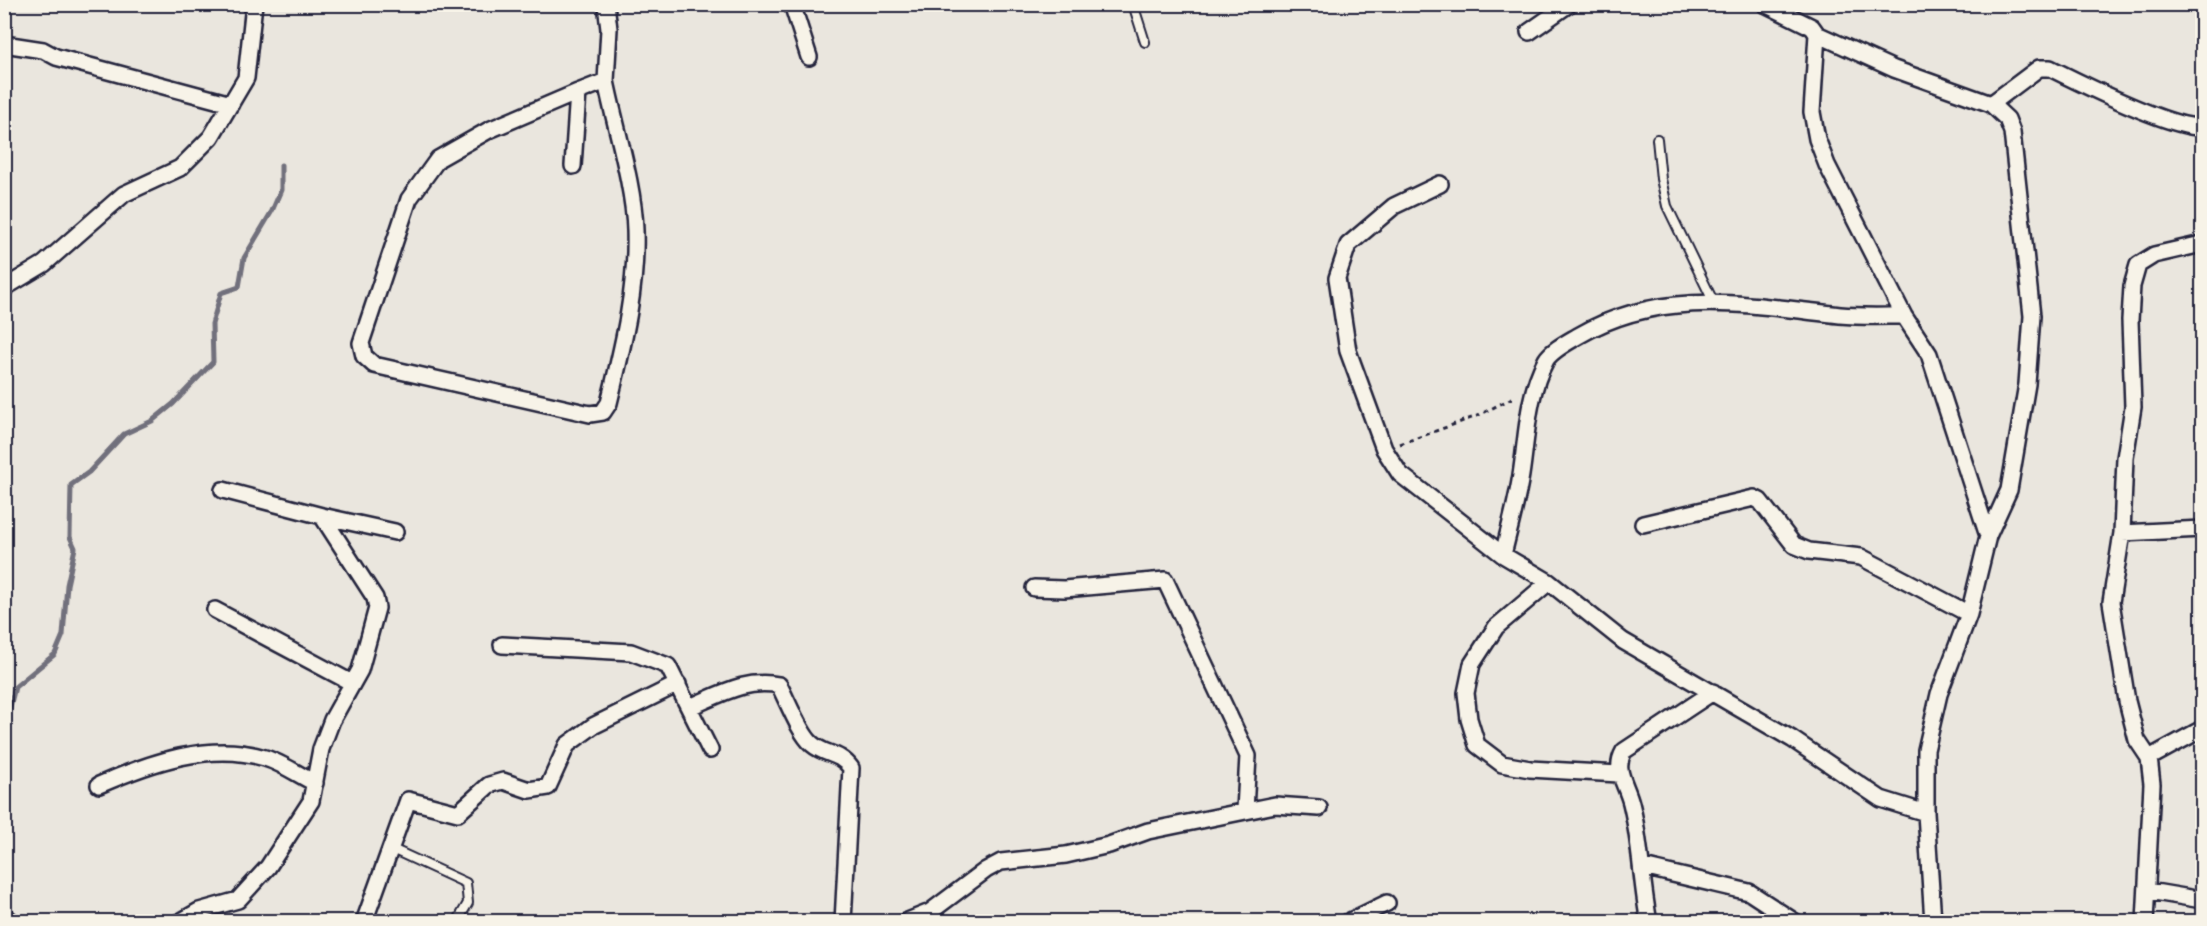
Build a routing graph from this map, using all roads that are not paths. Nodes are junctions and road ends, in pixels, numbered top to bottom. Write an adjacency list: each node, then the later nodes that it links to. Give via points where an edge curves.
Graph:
1 (254, 4): 14 (street, via 246,78)
2 (606, 4): 12 (street)
3 (792, 4): 11 (street)
4 (1133, 4): 9 (lane)
5 (1569, 4): 7 (street)
6 (1765, 4): 8 (street, via 1812,27)
7 (1529, 32)
8 (1817, 34): 15 (street, via 1894,69); 23 (street, via 1812,112 1817,139)
9 (1145, 42)
10 (4, 44): 14 (street, via 43,50 56,57)
11 (809, 57)
12 (606, 81): 13 (street); 13 (street, via 635,228 635,276 631,314 609,403 603,411 590,414 374,365 364,356 361,343 409,199 438,159 489,130)
13 (578, 92): 18 (street)
14 (231, 104): 21 (street, via 211,137 180,168 124,194 44,264)
15 (1991, 104): 16 (street, via 2039,68 2050,68 2158,116); 30 (street, via 2007,120 2012,132 2032,316 2027,384 2009,490)
16 (2202, 128)
17 (1658, 139): 22 (lane, via 1667,206)
18 (573, 166)
19 (1440, 184): 31 (street, via 1394,206 1348,245 1337,278 1348,351 1384,449 1400,474)
20 (2202, 244): 29 (street, via 2154,255 2138,265 2132,286 2133,406 2125,458)
21 (4, 288)
22 (1713, 301): 23 (street, via 1843,315); 31 (street, via 1668,306 1602,322 1547,358 1533,388 1521,478)
23 (1904, 316): 30 (street, via 1936,372)
24 (224, 490): 25 (street)
25 (322, 516): 28 (street); 37 (street, via 375,598 377,608 360,670)
26 (1643, 524): 35 (street, via 1754,498 1794,545 1809,551 1861,557)
27 (2202, 529): 29 (street)
28 (395, 532)
29 (2122, 533): 43 (street, via 2111,602 2127,700 2137,740)
30 (1988, 536): 35 (street)
31 (1503, 555): 32 (street)
32 (1549, 582): 39 (street, via 1623,641); 44 (street, via 1496,627 1472,664 1466,693 1477,746 1502,764)
33 (1034, 588): 48 (street, via 1165,580 1248,756)
34 (215, 610): 37 (street)
35 (1969, 614): 49 (street, via 1939,694 1926,750)
36 (501, 645): 38 (street, via 631,652 668,666)
37 (352, 683): 45 (street, via 328,730)
38 (678, 684): 40 (street); 50 (street, via 593,726 567,745 548,787 529,790 503,781 489,785 458,813 408,800)
39 (1713, 692): 44 (street, via 1624,751 1618,760); 49 (street, via 1792,739 1881,800)
40 (690, 707): 42 (street); 58 (street, via 750,683 779,685 809,742 822,751 837,754 851,768)
41 (2202, 729): 43 (street)
42 (710, 750)
43 (2149, 758): 52 (street)
44 (1619, 774): 51 (street, via 1631,801)
45 (315, 783): 46 (street, via 266,758 206,753 146,765); 55 (street, via 311,801 268,867 238,900)
46 (99, 785)
47 (1319, 808): 48 (street, via 1275,805)
48 (1245, 810): 59 (street, via 1148,831 1066,855 1001,862 930,912)
49 (1926, 813): 63 (street)
50 (390, 848): 56 (street); 57 (lane, via 466,883 468,903)
51 (1643, 867): 61 (street); 62 (street, via 1749,891)
52 (2149, 891): 53 (street); 64 (street)
53 (2202, 900)
54 (1388, 903): 60 (street)
55 (180, 921)
56 (364, 921)
57 (457, 921)
58 (843, 921)
59 (905, 921)
60 (1348, 921)
61 (1649, 921)
62 (1795, 921)
63 (1933, 921)
64 (2145, 921)

